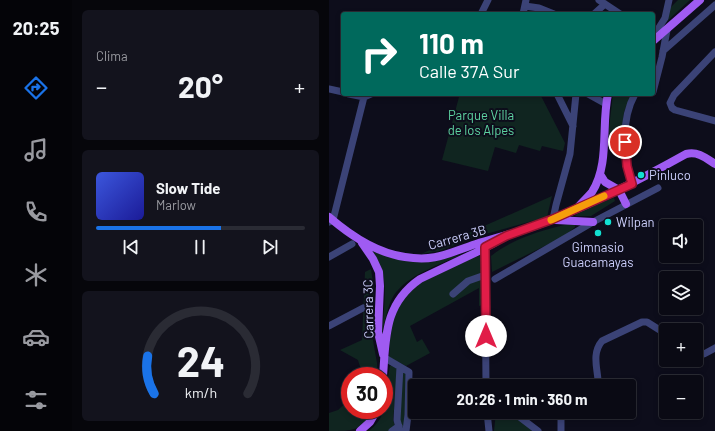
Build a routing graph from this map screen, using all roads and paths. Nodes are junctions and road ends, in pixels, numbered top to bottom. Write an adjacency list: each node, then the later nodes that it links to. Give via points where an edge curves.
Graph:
1 (488, 0): 7 (street)
2 (669, 0): 12 (street, via 665,18)
3 (700, 0): 11 (main road)
4 (602, 2): 9 (street); 10 (street)
5 (526, 3): 8 (street)
6 (715, 5): 14 (street)
7 (482, 12)
8 (548, 12)
9 (595, 12)
10 (617, 12)
11 (667, 30): 13 (main road); 14 (street)
12 (655, 36)
13 (655, 38)
14 (663, 51): 16 (street)
15 (715, 52): 27 (street, via 671,100 670,106 675,110)
16 (655, 84)
17 (329, 88): 18 (street)
18 (341, 91)
19 (359, 96): 25 (street)
20 (558, 96): 28 (street)
21 (576, 96): 28 (street)
22 (592, 96): 26 (street)
23 (608, 96): 26 (main road)
24 (634, 96): 31 (street, via 626,115 625,142)
25 (364, 97): 37 (street)
26 (606, 104): 30 (main road)
27 (715, 120)
28 (573, 127): 36 (street, via 569,160)
29 (715, 164): 31 (main road, via 700,154 691,152)
30 (600, 174): 33 (main road, via 605,182); 35 (main road, via 591,194)
31 (632, 184): 33 (main road)
32 (657, 188): 34 (street)
33 (619, 190): 34 (main road); 35 (main road)
34 (626, 204): 38 (street)
35 (576, 209): 36 (main road)
36 (553, 219): 38 (main road); 39 (main road)
37 (330, 220): 40 (main road, Carrera 3B)
38 (593, 222): 44 (street)
39 (506, 236): 40 (main road, Carrera 3B, via 431,258 399,256); 41 (main road)
40 (356, 242): 42 (street); 51 (main road, Carrera 3C, via 370,254 379,272 381,286 378,337)
41 (485, 247): 43 (street); 51 (main road, via 427,276 406,290 396,304 387,329)
42 (329, 257)
43 (485, 275): 45 (street, via 468,281); 54 (street)
44 (495, 279)
45 (453, 294)
46 (363, 308): 47 (street)
47 (329, 326)
48 (659, 329): 55 (street, via 646,322 640,322 602,341 596,355)
49 (715, 348): 50 (street)
50 (703, 352)
51 (385, 358): 52 (main road); 53 (street)
52 (384, 367)
53 (400, 367): 60 (street, via 397,420); 63 (street, via 409,372)
54 (486, 379)
55 (598, 379)
56 (372, 419): 61 (main road)
57 (488, 419): 64 (street)
58 (522, 419): 65 (street)
59 (561, 419): 66 (street)
60 (399, 428): 62 (street)
61 (360, 431)
62 (392, 431)
63 (406, 431)
64 (489, 431)
65 (538, 431)
66 (561, 431)

